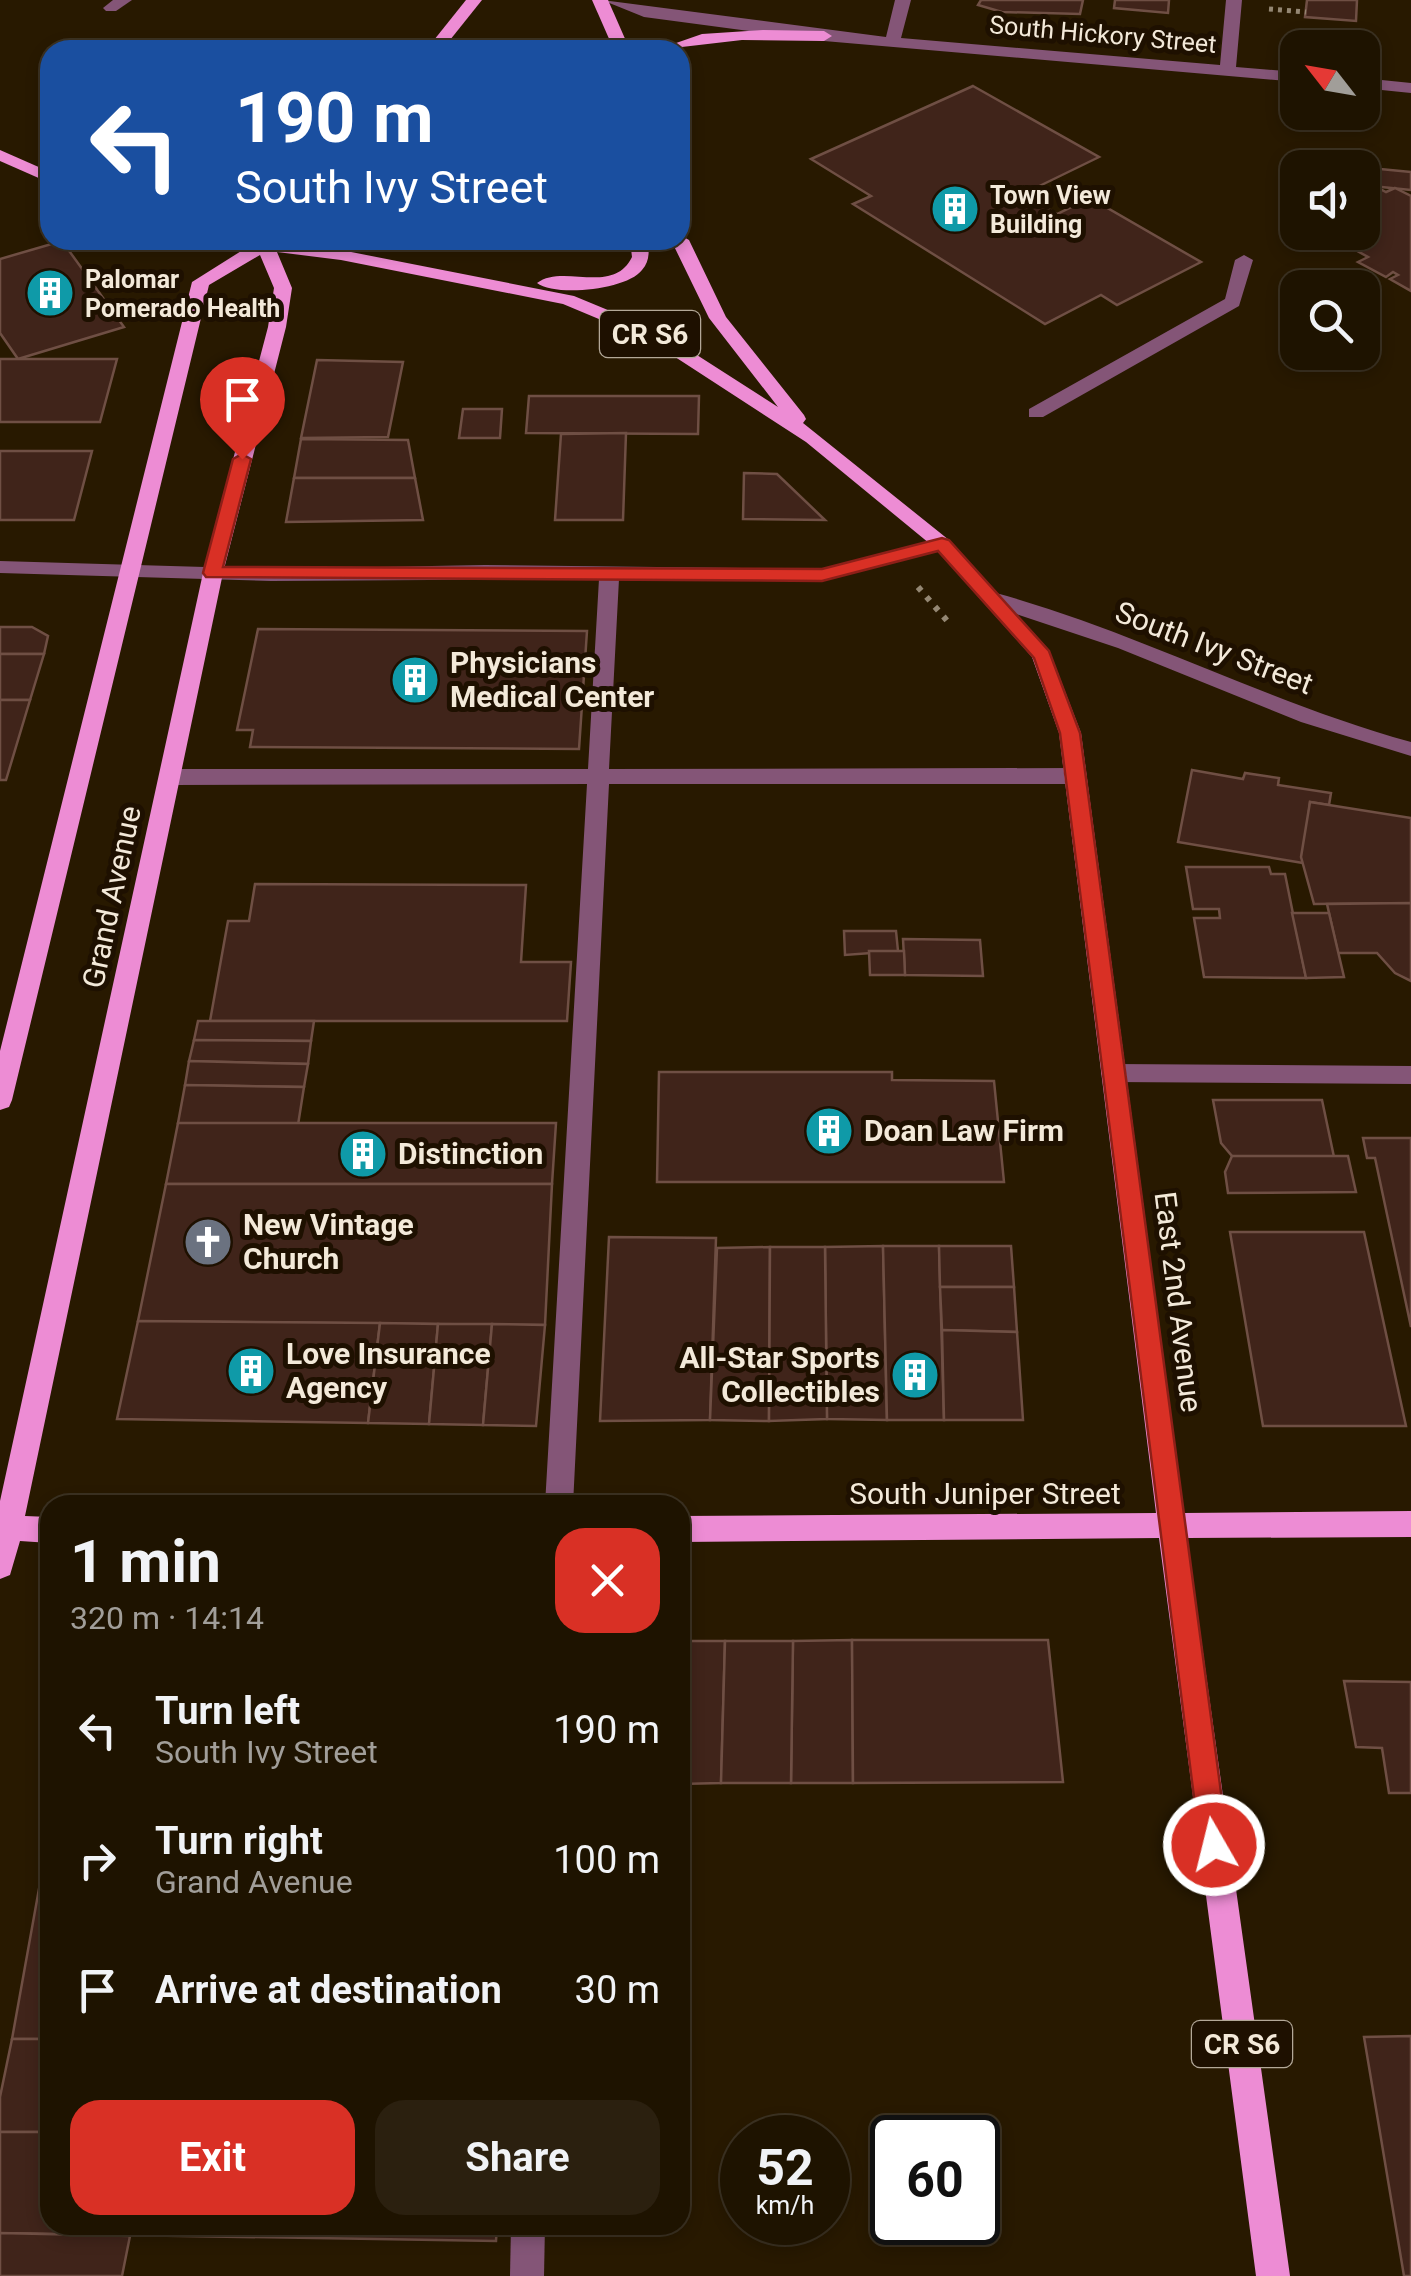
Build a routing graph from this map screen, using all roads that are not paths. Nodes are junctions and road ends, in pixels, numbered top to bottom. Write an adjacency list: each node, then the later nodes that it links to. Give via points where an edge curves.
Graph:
1 (474, 0): 7 (main road)
2 (600, 0): 8 (main road)
3 (610, 0): 6 (street, South Hickory Street, via 644,12)
4 (903, 0): 10 (street)
5 (1234, 0): 11 (street)
6 (824, 36): 9 (main road); 10 (street, South Hickory Street)
7 (442, 40)
8 (618, 40)
9 (686, 40)
10 (892, 42): 11 (street, South Hickory Street)
11 (1228, 70): 12 (street, South Hickory Street)
12 (1280, 75)
13 (1380, 85): 14 (street)
14 (1411, 88)
15 (0, 155): 16 (main road)
16 (40, 173)
17 (254, 250): 28 (main road, Grand Avenue, via 201,282)
18 (270, 250): 29 (main road, Grand Avenue, via 283,288)
19 (316, 250): 23 (main road, East 2nd Avenue / CR S6)
20 (639, 250): 23 (main road, via 638,266 608,282)
21 (684, 250): 25 (main road, East 2nd Avenue, via 718,318)
22 (1244, 260): 24 (street, via 1233,302)
23 (466, 279): 25 (main road, East 2nd Avenue / CR S6, via 568,300 656,336)
24 (1036, 413)
25 (813, 438): 26 (main road, East 2nd Avenue / CR S6)
26 (942, 544): 30 (street, via 822,575); 31 (main road, East 2nd Avenue / CR S6)
27 (0, 567): 28 (street)
28 (128, 570): 29 (street); 38 (main road, Grand Avenue)
29 (212, 573): 30 (street); 35 (main road, Grand Avenue)
30 (609, 573): 33 (street)
31 (996, 600): 32 (street, South Ivy Street, via 1140,649 1292,712); 34 (main road, East 2nd Avenue / CR S6, via 1042,656 1070,733)
32 (1411, 749)
33 (598, 776): 34 (street); 35 (street); 39 (street)
34 (1075, 776): 36 (main road, East 2nd Avenue / CR S6)
35 (171, 777): 42 (main road, Grand Avenue)
36 (1114, 1073): 37 (street); 41 (main road, East 2nd Avenue / CR S6)
37 (1411, 1074)
38 (0, 1100)
39 (560, 1495)
40 (1411, 1524): 41 (main road, South Juniper Street)
41 (1171, 1526): 44 (main road, South Juniper Street); 48 (main road, East 2nd Avenue / CR S6)
42 (5, 1527): 43 (main road); 45 (main road, Grand Avenue)
43 (40, 1529)
44 (690, 1529)
45 (0, 1566)
46 (528, 2235): 47 (street)
47 (526, 2276)
48 (1272, 2276)

